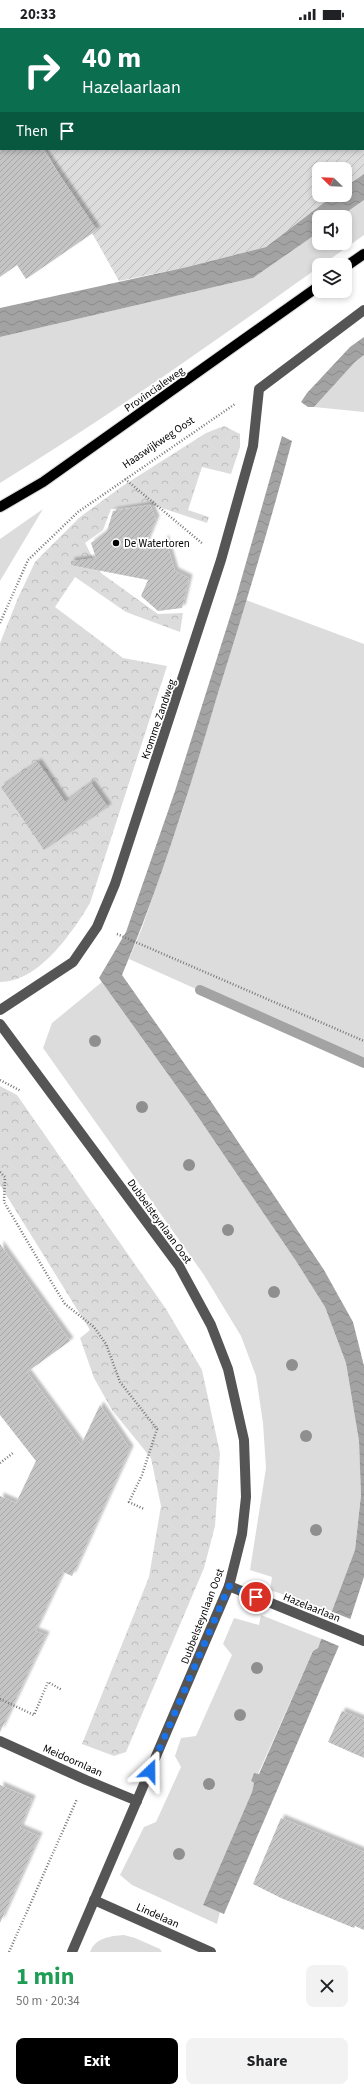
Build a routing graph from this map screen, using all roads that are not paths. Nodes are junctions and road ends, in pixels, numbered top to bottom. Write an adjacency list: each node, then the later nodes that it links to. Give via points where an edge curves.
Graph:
1 (364, 254): 2 (main road)
2 (352, 262)
3 (312, 291): 5 (main road, Provincialeweg, via 43,482)
4 (364, 310): 6 (street, Kromme Zandweg, via 259,388 253,446 221,560 115,884 97,927 73,962)
5 (0, 507)
6 (0, 1010)
7 (0, 1024): 8 (street, Dubbelsteynlaan Oost, via 179,1266 211,1326 228,1369 244,1440 246,1497 242,1534)
8 (229, 1586): 9 (street, Hazelaarlaan); 11 (street, Dubbelsteynlaan Oost)
9 (364, 1641)
10 (0, 1741): 11 (street, Meidoornlaan)
11 (137, 1800): 12 (street, Dubbelsteynlaan Oost)
12 (94, 1900): 13 (street, Lindelaan); 14 (street, Dubbelsteynlaan Oost)
13 (205, 1951)
14 (72, 1952)

